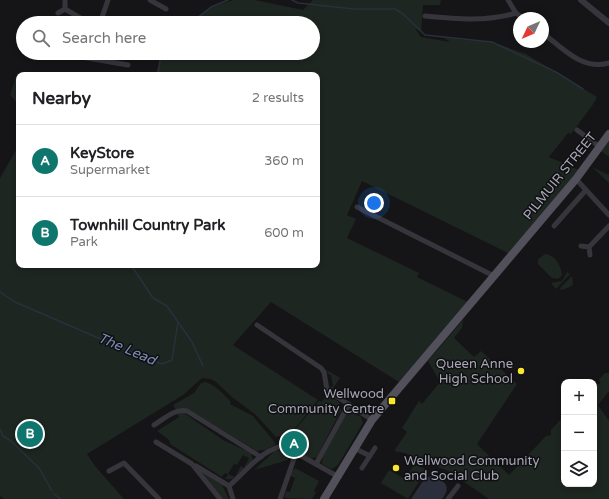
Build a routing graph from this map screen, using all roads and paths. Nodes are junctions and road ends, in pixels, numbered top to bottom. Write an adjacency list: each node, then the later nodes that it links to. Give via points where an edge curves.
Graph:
1 (108, 0): 12 (street)
2 (150, 0): 7 (street)
3 (508, 0): 8 (street)
4 (581, 0): 14 (street)
5 (65, 1): 6 (street)
6 (65, 9): 9 (street); 11 (street)
7 (166, 9)
8 (515, 12)
9 (58, 13)
10 (513, 14): 13 (street, via 465,20)
11 (77, 16)
12 (102, 16)
13 (425, 16)
14 (609, 23)
15 (549, 38): 17 (street, via 579,61 592,65)
16 (110, 60): 18 (street)
17 (609, 63)
18 (128, 65)
19 (577, 130): 21 (street)
20 (609, 134): 21 (main road, PILMUIR STREET)
21 (600, 147): 22 (main road, PILMUIR STREET)
22 (576, 179): 23 (street); 31 (main road, PILMUIR STREET)
23 (586, 190): 25 (street); 26 (street)
24 (357, 207): 31 (street)
25 (609, 215)
26 (554, 226)
27 (609, 226): 29 (street)
28 (581, 246): 29 (street)
29 (589, 246): 30 (street)
30 (590, 254)
31 (494, 276): 34 (main road, PILMUIR STREET)
32 (257, 325): 33 (street, via 321,368 327,390)
33 (349, 404): 34 (street); 43 (street)
34 (372, 420): 37 (main road, PILMUIR STREET)
35 (154, 425): 41 (street, via 176,411 187,411)
36 (156, 442): 42 (street)
37 (354, 448): 40 (street); 46 (main road, PILMUIR STREET)
38 (375, 448): 40 (street)
39 (296, 453): 41 (street, via 279,447); 43 (street); 52 (street)
40 (370, 456): 44 (street)
41 (261, 457): 47 (street)
42 (192, 464): 47 (street); 50 (street)
43 (316, 464): 46 (street)
44 (362, 468)
45 (109, 471): 49 (street, via 124,463)
46 (337, 476): 53 (main road, PILMUIR STREET)
47 (229, 486): 51 (street)
48 (458, 486): 54 (street)
49 (159, 499)
50 (220, 499)
51 (233, 499)
52 (280, 499)
53 (324, 499)
54 (448, 499)

